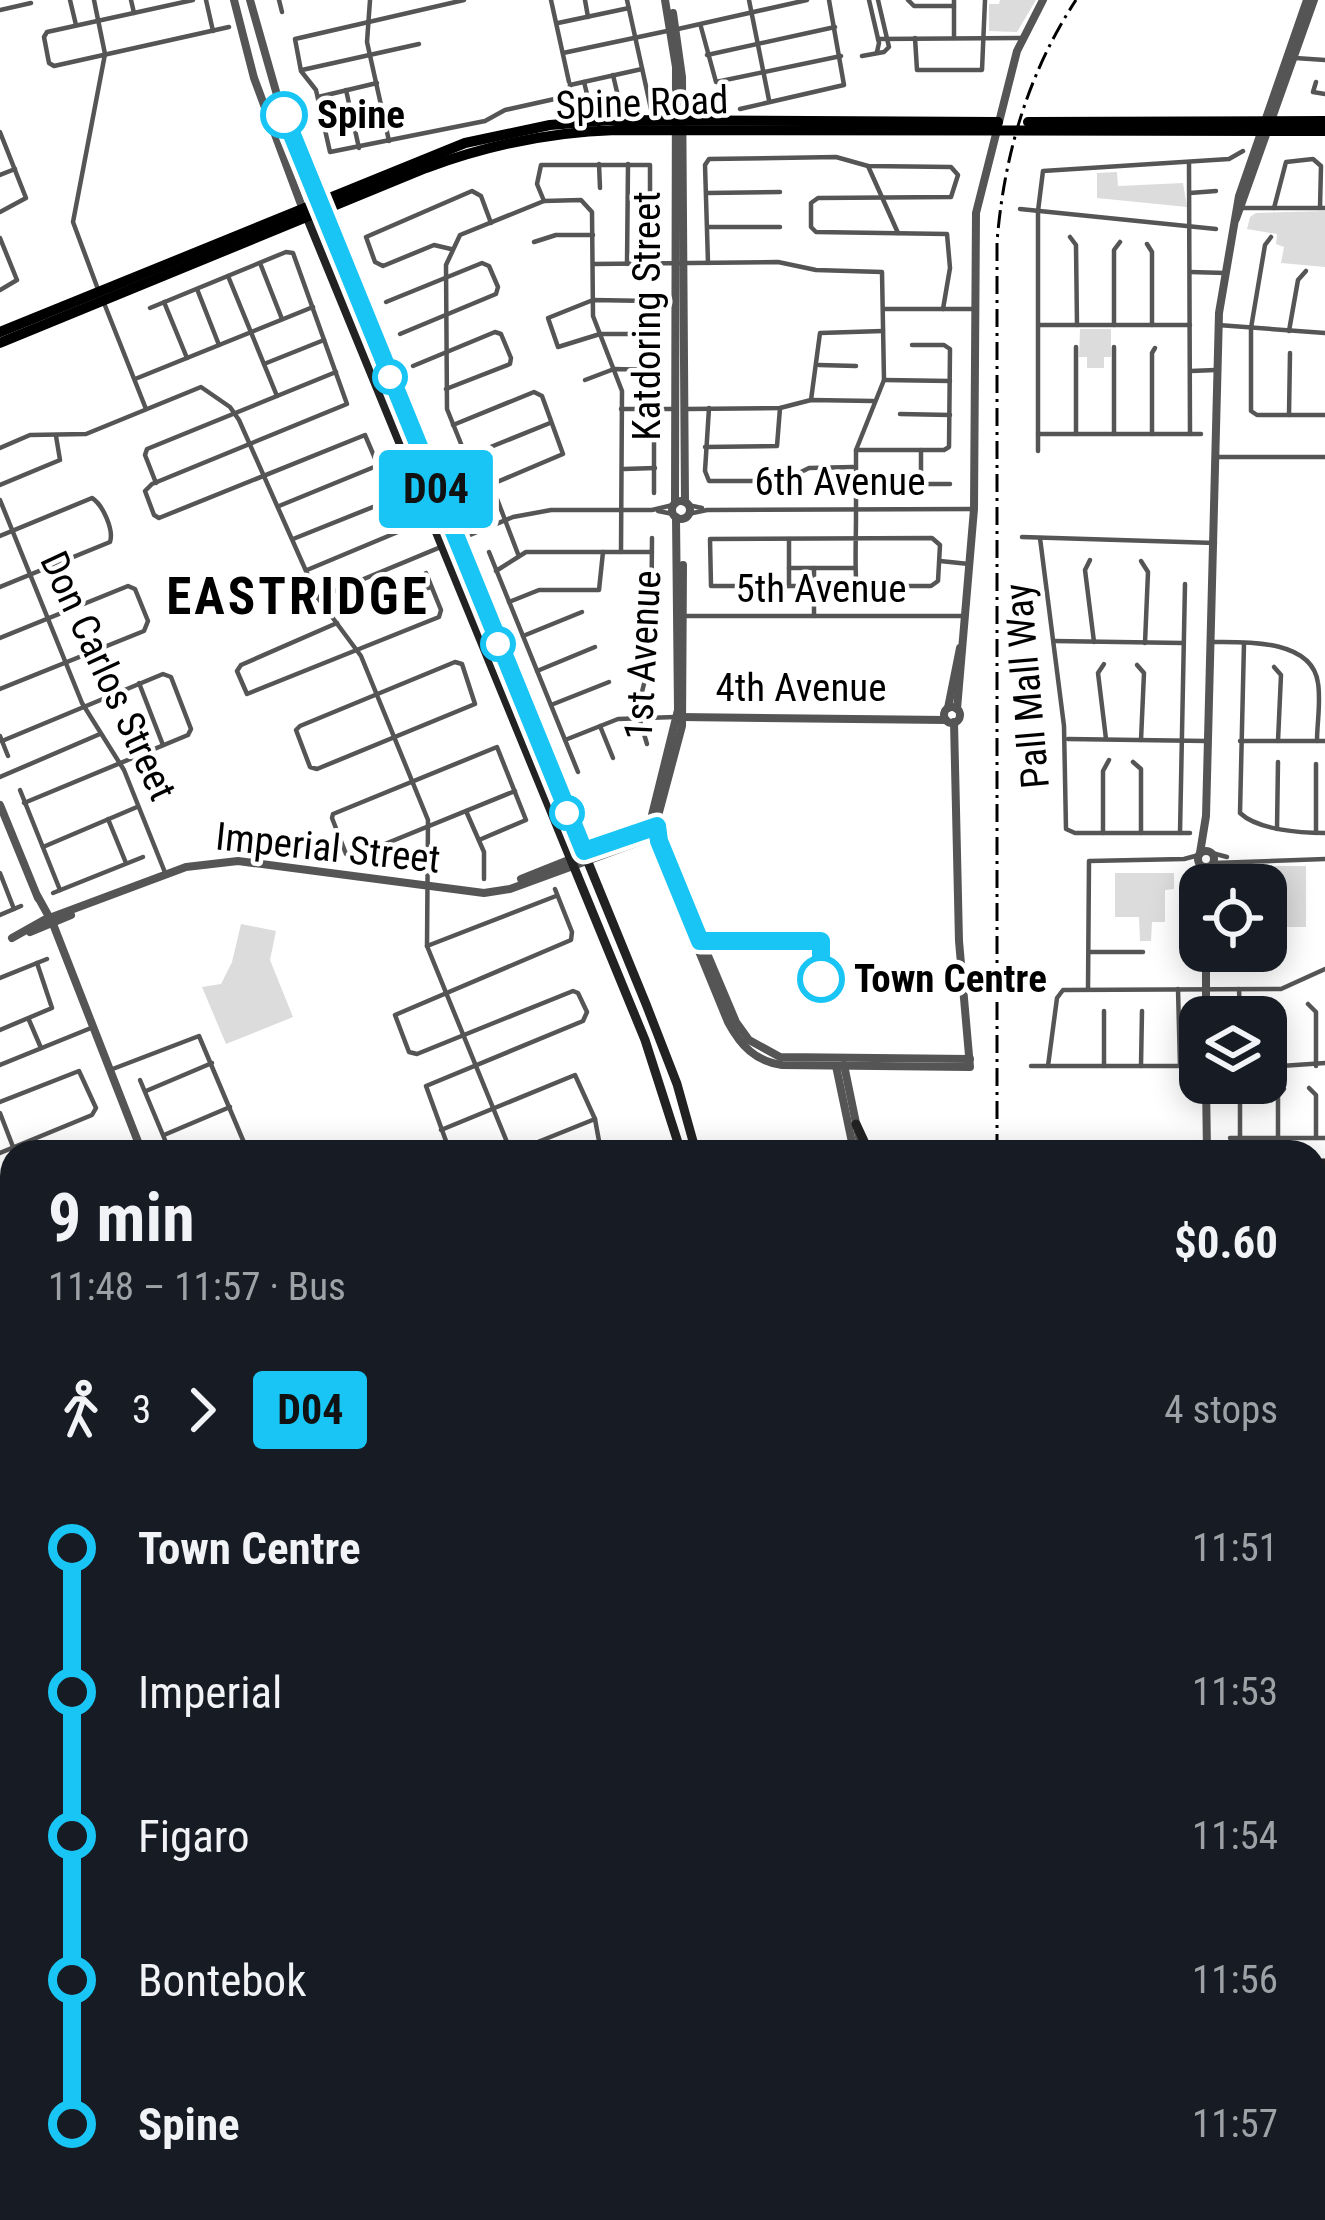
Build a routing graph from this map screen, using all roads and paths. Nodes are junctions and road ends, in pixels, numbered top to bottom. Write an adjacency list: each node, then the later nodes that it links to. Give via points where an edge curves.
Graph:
1 (70, 0): 37 (street)
2 (94, 0): 33 (street)
3 (131, 0): 30 (street)
4 (193, 0): 30 (street)
5 (206, 0): 41 (street)
6 (234, 0): 105 (street)
7 (250, 0): 98 (street)
8 (280, 0): 29 (street)
9 (370, 0): 34 (street)
10 (464, 0): 34 (street)
11 (551, 0): 35 (street)
12 (585, 0): 32 (street)
13 (627, 0): 27 (street)
14 (667, 0): 40 (street, Katdoring Street)
15 (748, 0): 31 (street)
16 (807, 0): 25 (street)
17 (829, 0): 39 (street)
18 (869, 0): 47 (street)
19 (878, 0): 48 (street)
20 (908, 0): 26 (street)
21 (985, 0): 45 (street)
22 (1043, 0): 46 (street)
23 (1310, 0): 58 (street)
24 (31, 3): 28 (street)
25 (782, 3): 31 (street)
26 (954, 3): 44 (street)
27 (629, 8): 32 (street); 42 (street)
28 (0, 10)
29 (282, 12)
30 (134, 13): 33 (street)
31 (750, 14): 36 (street); 50 (street)
32 (588, 17): 35 (street)
33 (99, 20): 37 (street); 53 (street)
34 (370, 22): 54 (street); 61 (street, via 294,40)
35 (556, 24): 52 (street)
36 (700, 24): 40 (street); 55 (street)
37 (76, 26): 53 (street, via 44,34 52,65)
38 (229, 27): 41 (street)
39 (835, 27): 50 (street); 56 (street)
40 (674, 30): 42 (street); 77 (street, Katdoring Street)
41 (213, 31): 53 (street)
42 (635, 38): 52 (street); 60 (street)
43 (915, 38): 44 (street); 45 (street, via 917,70 979,71); 48 (street)
44 (954, 38): 45 (street)
45 (985, 38): 46 (street)
46 (1022, 38): 140 (street, via 978,198)
47 (878, 39): 48 (street); 51 (street)
48 (889, 39): 51 (street)
49 (419, 44): 54 (street)
50 (757, 44): 55 (street); 62 (street)
51 (877, 52): 57 (street)
52 (563, 53): 67 (street)
53 (105, 54): 132 (street, via 73,222)
54 (370, 55): 61 (street); 66 (street)
55 (707, 55): 62 (street, via 716,82)
56 (841, 56): 62 (street); 71 (street, via 842,86)
57 (862, 56)
58 (1291, 56): 59 (street); 78 (street)
59 (1325, 60)
60 (642, 69): 63 (street); 75 (street)
61 (301, 71): 70 (street)
62 (764, 72): 71 (street)
63 (613, 75): 64 (street); 72 (street)
64 (584, 82): 67 (street); 74 (street)
65 (1316, 82): 69 (street, via 1313,92)
66 (376, 83): 68 (street); 81 (street)
67 (570, 85): 81 (street, via 566,97)
68 (346, 90): 70 (street); 82 (street)
69 (1325, 94)
70 (318, 97): 82 (street, via 331,153)
71 (770, 102): 73 (street)
72 (621, 109)
73 (740, 109)
74 (591, 110)
75 (651, 110)
76 (1325, 122): 78 (main road, Spine Road)
77 (680, 125): 78 (main road, Spine Road); 98 (main road, Spine Road, via 488,147); 121 (street, Katdoring Street)
78 (1266, 126): 79 (main road, Spine Road); 99 (street)
79 (1325, 131)
80 (1, 136): 88 (street)
81 (389, 141): 82 (street)
82 (358, 148)
83 (1243, 151): 84 (street)
84 (1190, 162): 94 (street); 103 (street, via 1046,169)
85 (599, 164): 86 (street); 90 (street); 97 (street, via 541,165)
86 (628, 164): 95 (street); 95 (street, via 652,169 650,197)
87 (868, 166): 92 (street, via 836,158 711,158); 96 (street); 96 (street, via 958,172 951,197)
88 (15, 169): 89 (street); 104 (street, via 26,200)
89 (0, 175)
90 (600, 188)
91 (1216, 191): 94 (street)
92 (705, 193): 93 (street); 108 (street)
93 (780, 193)
94 (1190, 193): 107 (street)
95 (628, 198): 124 (street)
96 (882, 198): 111 (street); 111 (street, via 815,199 812,230)
97 (544, 201): 106 (street); 112 (street, via 586,202)
98 (320, 206): 105 (main road, Spine Road); 239 (main road)
99 (1239, 208): 100 (street); 127 (street)
100 (1274, 208): 101 (street); 101 (street, via 1286,162 1315,159)
101 (1323, 208)
102 (1020, 209): 103 (street)
103 (1038, 211): 107 (street); 143 (street)
104 (0, 212)
105 (305, 212): 132 (main road, Spine Road); 243 (main road)
106 (491, 223): 119 (street, via 460,235); 119 (street, via 472,191 366,237 382,266 434,244)
107 (1190, 226): 110 (street); 126 (street)
108 (708, 227): 109 (street); 122 (street)
109 (780, 227)
110 (1216, 230)
111 (898, 232): 139 (street, via 949,236)
112 (593, 235): 116 (street); 123 (street)
113 (1070, 237): 144 (street)
114 (1271, 237): 149 (street)
115 (0, 238): 131 (street, via 16,280)
116 (534, 242)
117 (1120, 242): 145 (street)
118 (1147, 244): 146 (street)
119 (451, 249): 129 (street)
120 (260, 263): 128 (street); 136 (street, via 291,252); 142 (street)
121 (680, 263): 122 (street); 124 (street); 188 (street, Katdoring Street)
122 (708, 263): 138 (street, via 878,269)
123 (593, 264): 124 (street); 133 (street)
124 (628, 264)
125 (1306, 271): 151 (street)
126 (1190, 272): 127 (street); 147 (street)
127 (1226, 273): 148 (street)
128 (228, 276): 130 (street); 153 (street)
129 (446, 277): 135 (street); 141 (street); 141 (street, via 486,262 498,287)
130 (196, 289): 134 (street); 159 (street)
131 (0, 290)
132 (101, 296): 152 (main road, Spine Road); 158 (main road, Spine Road); 176 (street)
133 (593, 300): 156 (street); 156 (street, via 547,322 559,348); 156 (street, via 654,305 652,333)
134 (164, 302): 137 (street); 166 (street)
135 (386, 302)
136 (315, 306): 142 (street); 157 (street)
137 (150, 308)
138 (884, 309): 139 (street); 150 (street)
139 (943, 309): 140 (street)
140 (974, 309): 229 (street)
141 (446, 314): 155 (street); 164 (street)
142 (283, 319): 153 (street)
143 (1038, 325): 144 (street); 197 (street)
144 (1076, 325): 145 (street)
145 (1114, 325): 146 (street)
146 (1152, 325): 147 (street)
147 (1190, 325): 175 (street)
148 (1218, 325): 149 (street); 173 (street)
149 (1251, 328): 151 (street); 193 (street, via 1250,407 1257,415)
150 (884, 331): 168 (street, via 822,332); 178 (street)
151 (1289, 331): 154 (street)
152 (0, 332)
153 (251, 332): 159 (street); 167 (street)
154 (1325, 333)
155 (400, 334)
156 (600, 334): 171 (street)
157 (324, 340): 167 (street); 174 (street)
158 (0, 343)
159 (219, 345): 166 (street)
160 (913, 345): 179 (street, via 949,347)
161 (1114, 346): 199 (street)
162 (1076, 347): 198 (street)
163 (1156, 348): 200 (street)
164 (446, 353): 169 (street); 180 (street); 180 (street, via 497,332 511,358)
165 (1289, 353): 193 (street)
166 (187, 358): 176 (street)
167 (264, 364): 181 (street)
168 (819, 365): 170 (street); 182 (street)
169 (413, 366)
170 (856, 366)
171 (614, 369): 172 (street); 177 (street); 189 (street)
172 (654, 370)
173 (1217, 370): 175 (street); 210 (street)
174 (337, 371): 181 (street); 204 (street, via 346,405)
175 (1190, 371): 201 (street)
176 (135, 379): 186 (street)
177 (585, 380)
178 (884, 380): 179 (street); 183 (street)
179 (950, 380): 192 (street)
180 (446, 389): 196 (street)
181 (277, 396): 190 (street)
182 (811, 400): 183 (street); 185 (street)
183 (876, 401): 207 (street)
184 (709, 408): 185 (street); 188 (street); 205 (street)
185 (780, 408): 205 (street, via 777,446)
186 (146, 409): 190 (street, via 200,387); 203 (street, via 86,434)
187 (654, 409): 188 (street); 189 (street); 216 (street)
188 (680, 409): 231 (street, Katdoring Street)
189 (621, 410): 215 (street)
190 (236, 413): 204 (street); 218 (street, via 148,449)
191 (900, 415): 192 (street)
192 (950, 415): 208 (street, via 948,448)
193 (1289, 415): 194 (street)
194 (1325, 415)
195 (552, 422): 196 (street, via 534,392); 211 (street); 222 (street, via 562,455)
196 (453, 425): 211 (street)
197 (1038, 434): 198 (street); 209 (street)
198 (1076, 434): 199 (street)
199 (1114, 434): 200 (street)
200 (1152, 434): 201 (street)
201 (1190, 434): 202 (street)
202 (1201, 434)
203 (56, 435): 206 (street); 219 (street, via 60,460)
204 (249, 445): 217 (street); 218 (street)
205 (705, 447): 214 (street, via 712,482 783,481 809,468)
206 (0, 448)
207 (856, 450): 208 (street); 214 (street)
208 (921, 450): 223 (street)
209 (1038, 451)
210 (1217, 455): 212 (street); 242 (street)
211 (466, 457): 222 (street)
212 (1325, 457)
213 (380, 465): 217 (street, via 363,435); 225 (street); 227 (street)
214 (856, 467): 228 (street)
215 (622, 469): 216 (street); 230 (street)
216 (655, 469): 224 (street)
217 (262, 476): 218 (street, via 159,518 145,491); 227 (street)
218 (156, 482)
219 (0, 484)
220 (886, 484): 223 (street)
221 (950, 484): 223 (street)
222 (490, 485): 232 (street)
223 (922, 485)
224 (654, 493)
225 (394, 499): 238 (street); 256 (street, via 404,530)
226 (0, 500): 233 (street, Don Carlos Street)
227 (279, 506): 238 (street)
228 (856, 509): 229 (street, 6th Avenue); 231 (street, 6th Avenue); 241 (street)
229 (974, 509): 252 (street)
230 (622, 510): 231 (street, 6th Avenue); 232 (street, 6th Avenue, via 551,510); 245 (street)
231 (681, 510): 269 (street, 1st Avenue)
232 (505, 520): 239 (street, 6th Avenue); 248 (street)
233 (12, 531): 234 (street); 259 (street, Don Carlos Street); 259 (street, via 92,498 99,502 110,542)
234 (0, 536)
235 (1022, 537): 237 (street)
236 (652, 538): 247 (street)
237 (1040, 538): 242 (street); 276 (street, Pall Mall Way)
238 (293, 539): 256 (street)
239 (456, 539): 243 (street, 6th Avenue); 341 (main road)
240 (789, 539): 241 (street); 253 (street); 263 (street, via 710,539 711,586)
241 (856, 539): 250 (street, via 935,539); 255 (street)
242 (1214, 544): 278 (street)
243 (442, 545): 260 (street, 6th Avenue); 345 (main road)
244 (603, 552): 245 (street); 248 (street); 267 (street, via 599,590 539,590)
245 (621, 552): 247 (street)
246 (488, 553): 257 (street)
247 (652, 553): 296 (street, via 651,657)
248 (518, 554): 257 (street)
249 (1090, 560): 277 (street, via 1084,571)
250 (940, 561): 252 (street); 255 (street, via 934,585 864,586)
251 (1141, 561): 279 (street, via 1148,572)
252 (969, 564): 271 (street)
253 (789, 568): 254 (street); 263 (street)
254 (814, 568): 255 (street); 264 (street)
255 (856, 568)
256 (306, 571): 266 (street)
257 (496, 571): 267 (street)
258 (426, 573): 262 (street)
259 (31, 574): 265 (street); 272 (street, Don Carlos Street)
260 (359, 579): 262 (street, via 373,608); 266 (street, 6th Avenue)
261 (1186, 584): 280 (street)
262 (431, 586): 283 (street, via 441,614)
263 (789, 586): 264 (street)
264 (814, 586): 270 (street)
265 (0, 587)
266 (318, 598): 273 (street)
267 (509, 602): 274 (street)
268 (582, 612): 274 (street)
269 (681, 616): 270 (street, 5th Avenue); 297 (street, 1st Avenue)
270 (814, 616): 271 (street, 5th Avenue)
271 (964, 616): 295 (street)
272 (49, 618): 275 (street); 284 (street, Don Carlos Street); 284 (street, via 128,586 148,621 144,631)
273 (337, 623): 283 (street); 283 (street, via 241,664 247,694)
274 (523, 637): 288 (street)
275 (0, 638)
276 (1054, 641): 277 (street); 302 (street, Pall Mall Way)
277 (1094, 642): 279 (street)
278 (1210, 642): 281 (street); 307 (street)
279 (1145, 643): 280 (street)
280 (1183, 643): 306 (street)
281 (1244, 643): 308 (street); 310 (street, via 1275,646 1312,667)
282 (595, 647): 288 (street)
283 (358, 651): 292 (street)
284 (67, 662): 291 (street); 294 (street, Don Carlos Street)
285 (1104, 664): 303 (street, via 1098,673)
286 (1137, 665): 305 (street, via 1144,673)
287 (1274, 667): 309 (street, via 1281,675)
288 (537, 671): 293 (street)
289 (609, 682): 293 (street)
290 (139, 683): 294 (street); 312 (street); 312 (street, via 169,675 191,729)
291 (0, 689)
292 (377, 694): 300 (street); 300 (street, via 296,730 310,766); 300 (street, via 458,662 476,699)
293 (551, 706): 304 (street)
294 (84, 707): 299 (street, Don Carlos Street); 301 (street)
295 (950, 714): 297 (street, 4th Avenue); 379 (street, via 970,1063)
296 (638, 717): 297 (street); 298 (street); 311 (street)
297 (680, 717): 332 (street, 1st Avenue)
298 (600, 726): 304 (street); 314 (street)
299 (101, 733): 316 (street, Don Carlos Street); 321 (street)
300 (395, 738): 322 (street)
301 (1, 739): 313 (street)
302 (1065, 739): 303 (street); 333 (street, Pall Mall Way, via 1066,829)
303 (1106, 739): 305 (street)
304 (566, 740): 320 (street)
305 (1141, 740): 306 (street)
306 (1180, 740): 307 (street); 335 (street)
307 (1206, 741): 343 (street)
308 (1240, 741): 309 (street); 331 (street, via 1240,813)
309 (1278, 741): 310 (street)
310 (1321, 741)
311 (647, 744)
312 (163, 745): 316 (street)
313 (8, 756)
314 (613, 758)
315 (1109, 760): 333 (street)
316 (120, 762): 325 (street); 327 (street, Don Carlos Street)
317 (1133, 762): 334 (street, via 1141,769)
318 (1278, 762): 331 (street)
319 (1316, 764): 337 (street)
320 (578, 772)
321 (0, 776)
322 (412, 782): 324 (street, via 497,747); 330 (street); 330 (street, via 333,814 332,822 349,857)
323 (20, 790): 325 (street)
324 (514, 791): 328 (street); 339 (street, via 526,820)
325 (24, 802): 340 (street)
326 (0, 805): 353 (street)
327 (139, 806): 329 (street); 349 (street, Don Carlos Street)
328 (466, 811): 330 (street); 339 (street)
329 (108, 819): 340 (street); 346 (street)
330 (430, 826): 351 (street)
331 (1277, 829): 337 (street)
332 (654, 831): 341 (street, Imperial Street); 379 (street, via 744,1034 762,1055)
333 (1103, 833): 334 (street)
334 (1141, 833): 335 (street)
335 (1180, 833): 336 (street)
336 (1190, 833)
337 (1316, 833): 338 (street)
338 (1325, 833)
339 (478, 840): 350 (street)
340 (43, 847): 346 (street, via 56,892)
341 (585, 855): 345 (street, Imperial Street); 419 (main road)
342 (143, 856): 346 (street)
343 (1206, 858): 344 (street); 347 (street); 356 (street, via 1092,859)
344 (1325, 859)
345 (572, 861): 351 (street, Imperial Street, via 504,889); 418 (main road)
346 (126, 863)
347 (1206, 864)
348 (0, 874): 352 (street, via 18,908)
349 (166, 874): 351 (street, Imperial Street, via 229,860); 353 (street, Imperial Street)
350 (484, 879)
351 (429, 887): 355 (street)
352 (0, 915)
353 (49, 922): 354 (street, Imperial Street); 374 (street)
354 (0, 943)
355 (428, 946): 367 (street); 367 (street, via 556,892 572,932 571,940)
356 (1088, 952): 357 (street); 364 (street)
357 (1143, 952)
358 (47, 959): 359 (street)
359 (37, 963): 362 (street); 373 (street, via 53,1004)
360 (1325, 969): 363 (street, via 1281,989)
361 (1206, 972): 366 (street)
362 (0, 978)
363 (1240, 988): 366 (street); 369 (street)
364 (1088, 989): 365 (street); 385 (street, via 1058,994)
365 (1178, 989): 366 (street); 375 (street)
366 (1206, 989): 368 (street)
367 (445, 992): 377 (street); 377 (street, via 396,1013 408,1049 417,1054)
368 (1206, 996)
369 (1240, 996)
370 (1308, 1004): 389 (street, via 1316,1012)
371 (1104, 1011): 386 (street)
372 (1142, 1011): 387 (street)
373 (29, 1018): 376 (street); 378 (street)
374 (91, 1028): 378 (street); 391 (street)
375 (1179, 1028)
376 (0, 1030)
377 (463, 1035): 383 (street); 383 (street, via 573,991 586,1012 583,1021)
378 (41, 1048): 382 (street)
379 (840, 1062): 402 (street); 420 (street)
380 (1325, 1063): 389 (street)
381 (212, 1064): 391 (street, via 196,1035); 394 (street); 399 (street)
382 (0, 1065)
383 (474, 1065): 400 (street); 403 (street, via 426,1086)
384 (1031, 1066): 385 (street)
385 (1048, 1066): 386 (street)
386 (1104, 1066): 387 (street)
387 (1142, 1066): 388 (street)
388 (1179, 1066)
389 (1316, 1066): 390 (street)
390 (1287, 1067)
391 (109, 1071): 411 (street)
392 (140, 1080): 394 (street)
393 (1309, 1088): 408 (street)
394 (146, 1091): 404 (street)
395 (0, 1102): 410 (street, via 79,1071 92,1115)
396 (1206, 1104): 422 (street)
397 (1240, 1104): 406 (street)
398 (1278, 1104): 407 (street)
399 (230, 1107): 404 (street); 413 (street)
400 (493, 1108): 401 (street, via 575,1075); 403 (street); 415 (street)
401 (595, 1119): 416 (street); 417 (street)
402 (856, 1124): 421 (main road)
403 (441, 1130): 414 (street)
404 (164, 1135): 412 (street)
405 (1230, 1138): 406 (street)
406 (1240, 1138): 407 (street)
407 (1278, 1138): 408 (street)
408 (1316, 1138): 409 (street)
409 (1325, 1138)
410 (36, 1140)
411 (137, 1140)
412 (166, 1140)
413 (243, 1140)
414 (445, 1140)
415 (507, 1140)
416 (542, 1140)
417 (599, 1140)
418 (678, 1140)
419 (692, 1140)
420 (859, 1140)
421 (859, 1140)
422 (1207, 1140)

